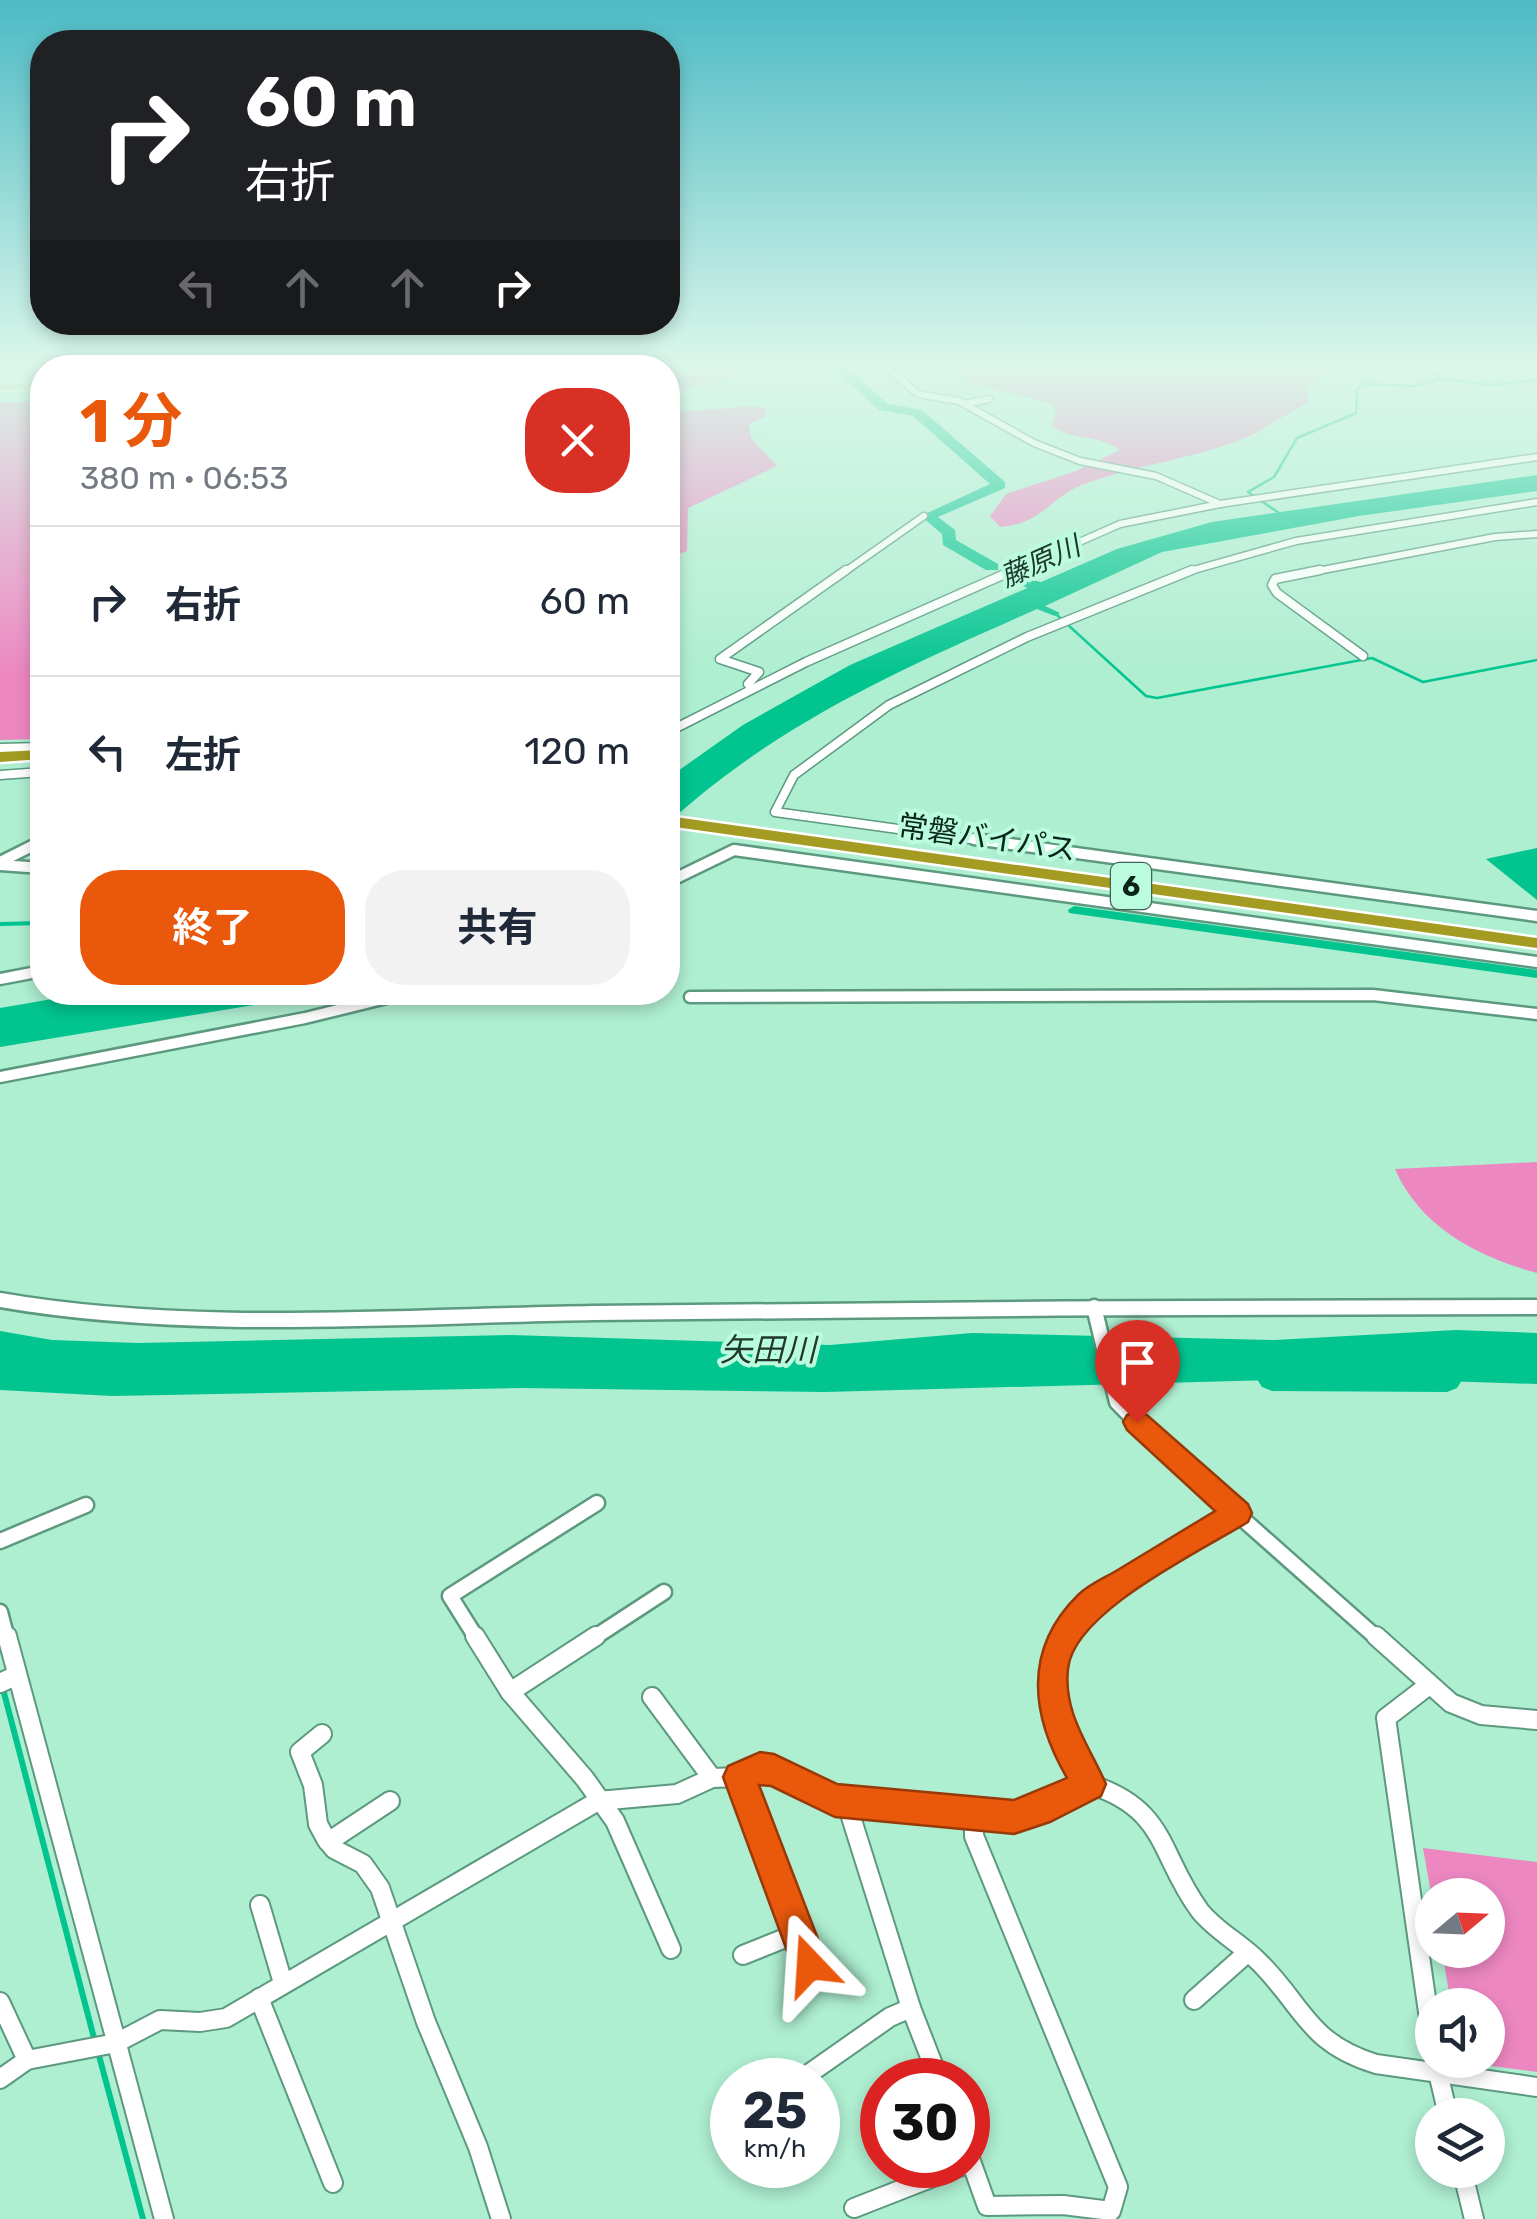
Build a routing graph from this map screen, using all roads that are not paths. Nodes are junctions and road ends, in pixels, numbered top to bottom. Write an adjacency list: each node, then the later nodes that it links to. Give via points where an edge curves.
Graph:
1 (1118, 468): 4 (street)
2 (1466, 468): 4 (street)
3 (1537, 502): 24 (street, via 1296,541 1172,576 890,705 794,775 775,812)
4 (1220, 504): 8 (street, via 1120,524)
5 (924, 516): 8 (street, via 720,659 758,672)
6 (1537, 534): 7 (street, via 1275,579 1277,593)
7 (1363, 656)
8 (738, 696): 9 (street)
9 (680, 726)
10 (30, 747): 11 (street)
11 (0, 748)
12 (30, 757): 13 (highway)
13 (0, 761): 14 (highway)
14 (30, 762)
15 (30, 773): 16 (street)
16 (0, 775)
17 (680, 815): 19 (highway, 常磐バイパス / 6)
18 (680, 822): 19 (highway, 常磐バイパス / 6)
19 (729, 825): 25 (highway, 常磐バイパス / 6); 26 (highway, 常磐バイパス / 6)
20 (30, 848): 21 (street)
21 (0, 864): 22 (street)
22 (30, 867)
23 (680, 876): 27 (street, via 734,850)
24 (1537, 916)
25 (1537, 932)
26 (1537, 943)
27 (1537, 962)
28 (30, 974): 29 (street)
29 (0, 980)
30 (690, 996): 32 (street, via 1373,995)
31 (356, 1005): 33 (street)
32 (1537, 1014)
33 (0, 1076)
34 (0, 1300): 36 (street, via 224,1318)
35 (1537, 1308): 36 (street)
36 (1095, 1309): 39 (street, via 1117,1402)
37 (596, 1503): 45 (street, via 450,1596)
38 (86, 1506): 40 (street)
39 (1237, 1513): 44 (street); 51 (street, via 1090,1603 1068,1630 1052,1667 1054,1696 1064,1742)
40 (0, 1541)
41 (664, 1592): 45 (street)
42 (0, 1612): 43 (street)
43 (9, 1679): 70 (street)
44 (1429, 1685): 47 (street, via 1481,1715); 65 (street, via 1386,1718)
45 (510, 1692): 53 (street)
46 (652, 1697): 50 (street)
47 (1537, 1720)
48 (322, 1734): 56 (street, via 300,1758)
49 (740, 1777): 50 (street); 54 (street, via 774,1770); 59 (street)
50 (712, 1778): 53 (street, via 676,1794)
51 (1089, 1784): 55 (street, via 1014,1817); 61 (street, via 1139,1806 1196,1905)
52 (390, 1801): 56 (street)
53 (598, 1801): 58 (street); 60 (street, via 614,1820)
54 (846, 1801): 55 (street); 69 (street)
55 (974, 1815): 80 (street, via 974,1836 1118,2187 1111,2211 1063,2204 987,2206)
56 (328, 1842): 58 (street, via 372,1874)
57 (260, 1905): 64 (street)
58 (389, 1919): 64 (street); 84 (street)
59 (798, 1933): 62 (street); 63 (street)
60 (671, 1950)
61 (1247, 1952): 67 (street); 74 (street, via 1339,2051)
62 (743, 1955)
63 (810, 1965)
64 (283, 1983): 66 (street)
65 (1425, 1988)
66 (259, 1998): 70 (street, via 226,2018 160,2020); 78 (street)
67 (1194, 2000)
68 (0, 2002): 73 (street)
69 (911, 2008): 71 (street); 72 (street)
70 (116, 2043): 73 (street); 83 (street)
71 (831, 2058)
72 (930, 2058)
73 (28, 2060): 76 (street)
74 (1415, 2065)
75 (1492, 2078): 77 (street)
76 (0, 2079)
77 (1537, 2087)
78 (333, 2184)
79 (903, 2188): 82 (street)
80 (979, 2188)
81 (1466, 2188): 85 (street)
82 (854, 2208)
83 (164, 2219)
84 (501, 2219)
85 (1474, 2219)

